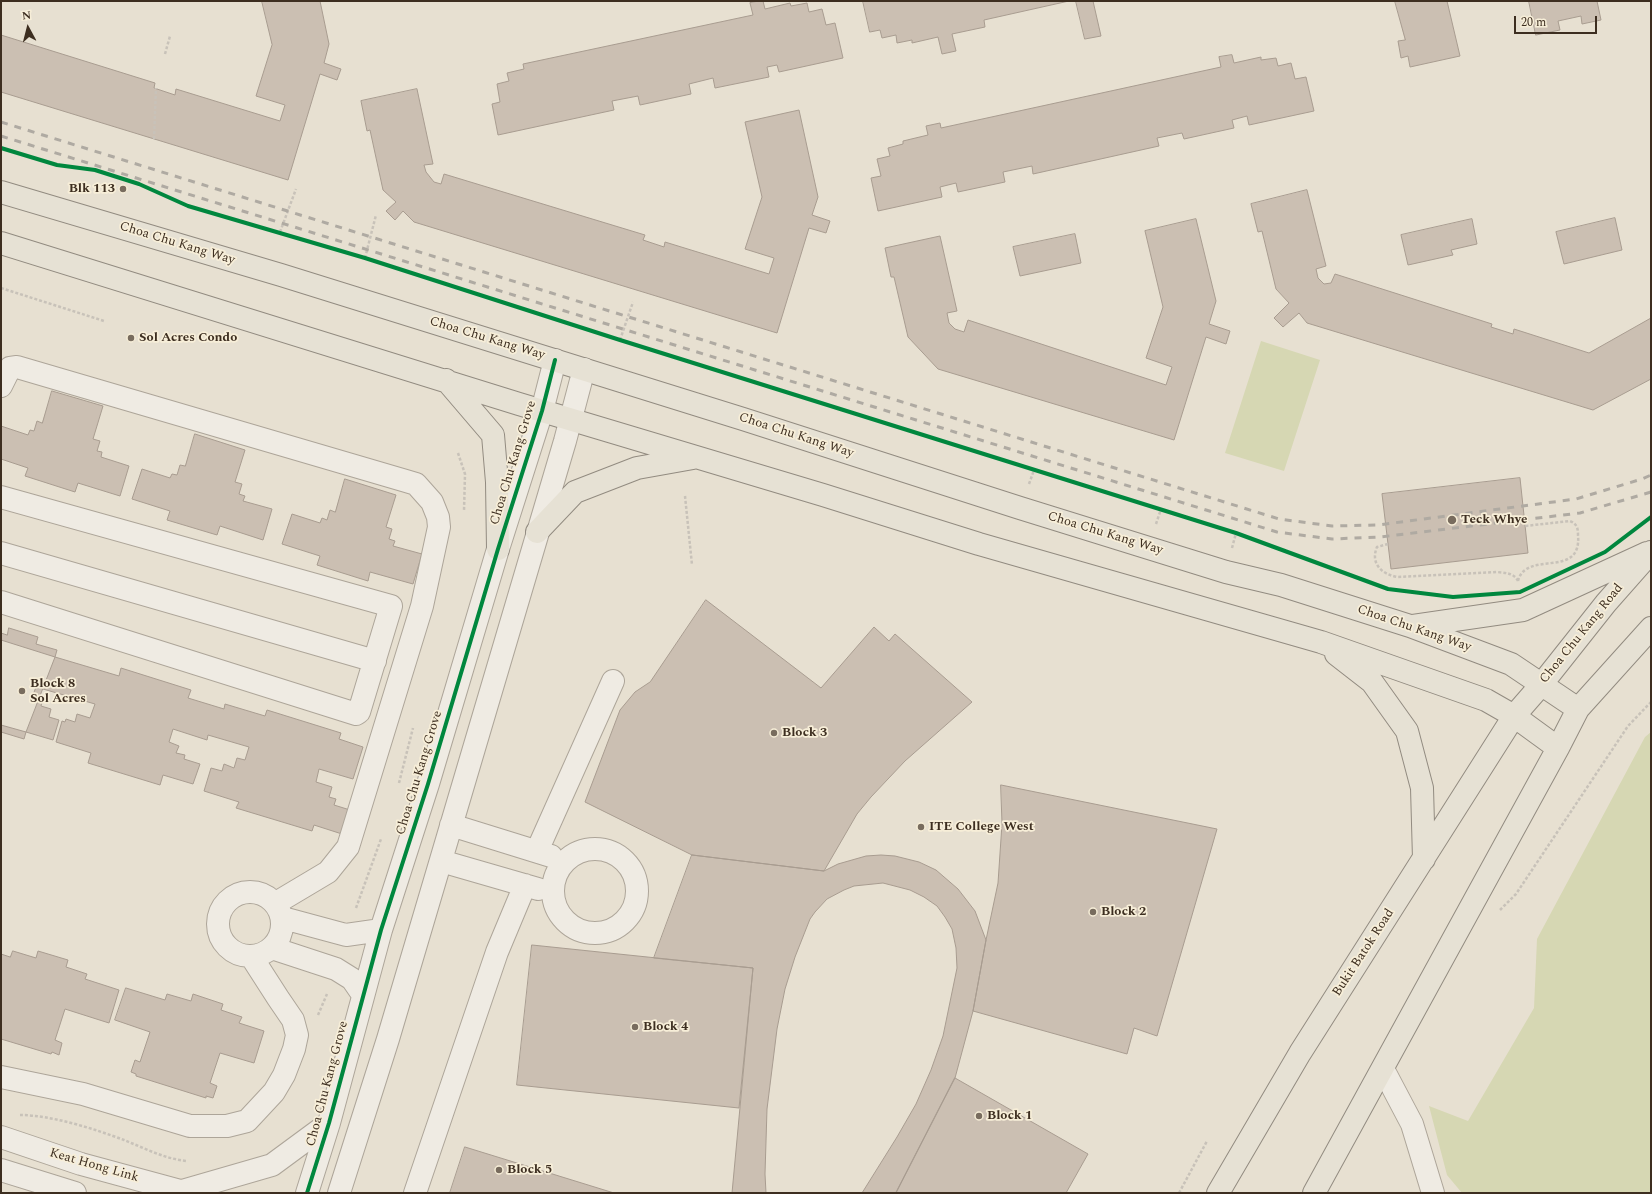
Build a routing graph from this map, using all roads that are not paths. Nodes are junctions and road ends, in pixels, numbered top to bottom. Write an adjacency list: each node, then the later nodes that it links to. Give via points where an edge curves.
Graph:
1 (1, 192): 3 (main road, Choa Chu Kang Way)
2 (1, 243): 5 (main road)
3 (555, 360): 4 (main road, Choa Chu Kang Way); 7 (street, Choa Chu Kang Grove)
4 (584, 369): 8 (street); 16 (main road, Choa Chu Kang Way, via 1020,508)
5 (446, 380): 7 (main road); 12 (main road, via 493,435 498,482)
6 (1, 386): 32 (street, via 10,368 17,368 416,484 432,502 439,527 422,606 348,847 328,872)
7 (542, 411): 8 (main road); 12 (street, Choa Chu Kang Grove)
8 (571, 420): 9 (main road); 11 (street)
9 (698, 457): 11 (main road, via 637,468 575,492); 18 (main road, via 979,544)
10 (1, 497): 19 (street, via 392,606)
11 (537, 532): 25 (street)
12 (498, 549): 33 (street, Choa Chu Kang Grove, via 428,784)
13 (1651, 552): 16 (main road, via 1523,610); 21 (main road, Choa Chu Kang Road)
14 (1, 553): 19 (street)
15 (1, 602): 19 (street, via 353,714 359,712)
16 (1410, 626): 21 (main road, Choa Chu Kang Way, via 1511,664)
17 (1651, 628): 22 (main road)
18 (1321, 642): 23 (main road, via 1486,700); 27 (main road, via 1372,682 1407,731 1422,788)
19 (375, 661)
20 (613, 681): 26 (street)
21 (1541, 685): 22 (main road, Choa Chu Kang Way); 23 (main road, Choa Chu Kang Road)
22 (1578, 709): 24 (main road)
23 (1514, 716): 24 (main road); 27 (main road, Bukit Batok Road)
24 (1558, 748): 37 (main road)
25 (451, 825): 26 (street); 29 (street)
26 (537, 852): 28 (street)
27 (1424, 859): 47 (main road, Bukit Batok Road, via 1300,1053)
28 (564, 860): 31 (street, via 555,875); 31 (street, via 580,850 597,848 614,852 624,860 637,880 637,897 631,914 618,927 601,933 583,932 567,924 556,910)
29 (441, 861): 30 (street); 45 (street)
30 (525, 885): 31 (street); 46 (street, via 497,952)
31 (552, 892)
32 (279, 911): 33 (street, via 346,935); 34 (street, via 283,929 279,940); 35 (street, via 267,896 246,891 236,894 221,910 218,931 223,941 230,949)
33 (381, 930): 36 (street, Choa Chu Kang Grove)
34 (272, 948): 35 (street, via 262,954); 36 (street, via 336,969 352,979)
35 (251, 956): 38 (street, via 293,1020 297,1035 284,1075 274,1092 247,1121 227,1126 190,1126 83,1094)
36 (363, 995): 39 (street, Choa Chu Kang Grove)
37 (1383, 1070): 48 (main road); 49 (street, via 1412,1124)
38 (1, 1077)
39 (330, 1123): 42 (street, via 272,1165); 44 (street, Choa Chu Kang Grove)
40 (1, 1137): 42 (street, Keat Hong Link, via 81,1164)
41 (1, 1170): 43 (street)
42 (185, 1192)
43 (75, 1193)
44 (307, 1193)
45 (339, 1193)
46 (415, 1193)
47 (1218, 1193)
48 (1314, 1193)
49 (1433, 1193)

